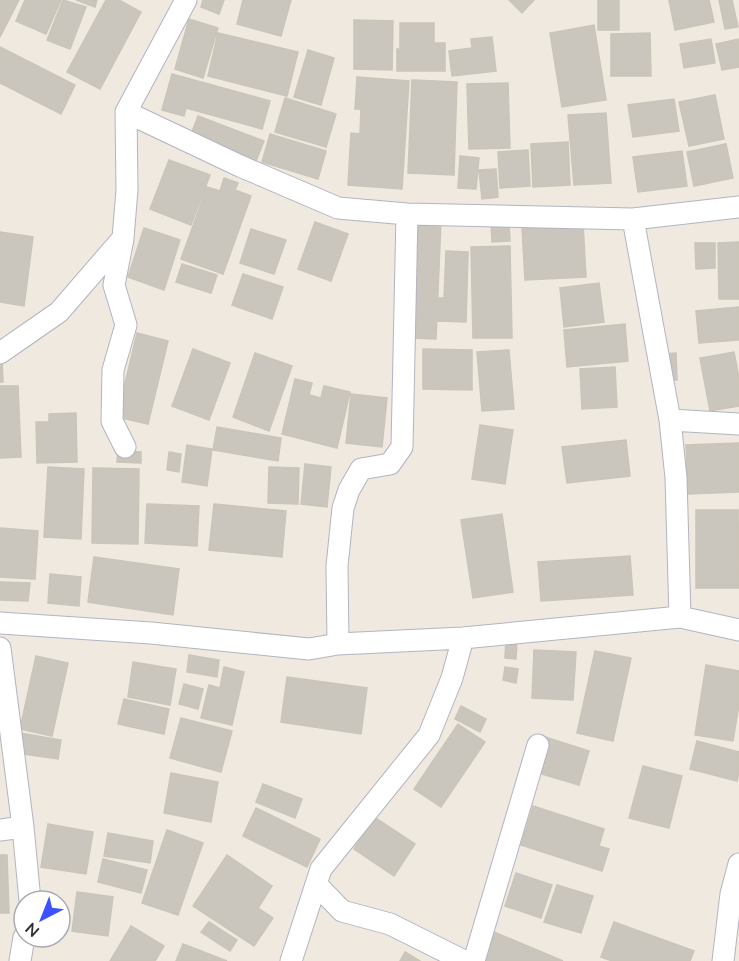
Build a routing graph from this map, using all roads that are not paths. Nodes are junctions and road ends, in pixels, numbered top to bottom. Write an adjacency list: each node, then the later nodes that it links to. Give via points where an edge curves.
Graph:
1 (186, 0): 2 (street)
2 (126, 112): 4 (street, via 338,208); 6 (street)
3 (739, 207): 5 (street)
4 (407, 214): 5 (street); 15 (street, via 402,447 390,464 361,469 343,508 337,567)
5 (633, 219): 8 (street)
6 (123, 238): 7 (street, via 60,312); 10 (street, via 114,285 126,324 113,370 112,421)
7 (0, 353)
8 (670, 420): 9 (street); 11 (street, via 676,478)
9 (739, 424)
10 (125, 447)
11 (680, 617): 13 (street); 14 (street)
12 (0, 623): 15 (street, via 309,649)
13 (739, 630)
14 (463, 638): 15 (street); 21 (street, via 429,735 321,869)
15 (338, 644)
16 (0, 648): 18 (street)
17 (538, 745): 25 (street)
18 (23, 827): 19 (street); 22 (street)
19 (0, 830)
20 (739, 864): 26 (street, via 731,894)
21 (317, 885): 23 (street); 24 (street, via 342,911 390,924)
22 (29, 889)
23 (291, 961)
24 (464, 961)
25 (474, 961)
26 (723, 961)

